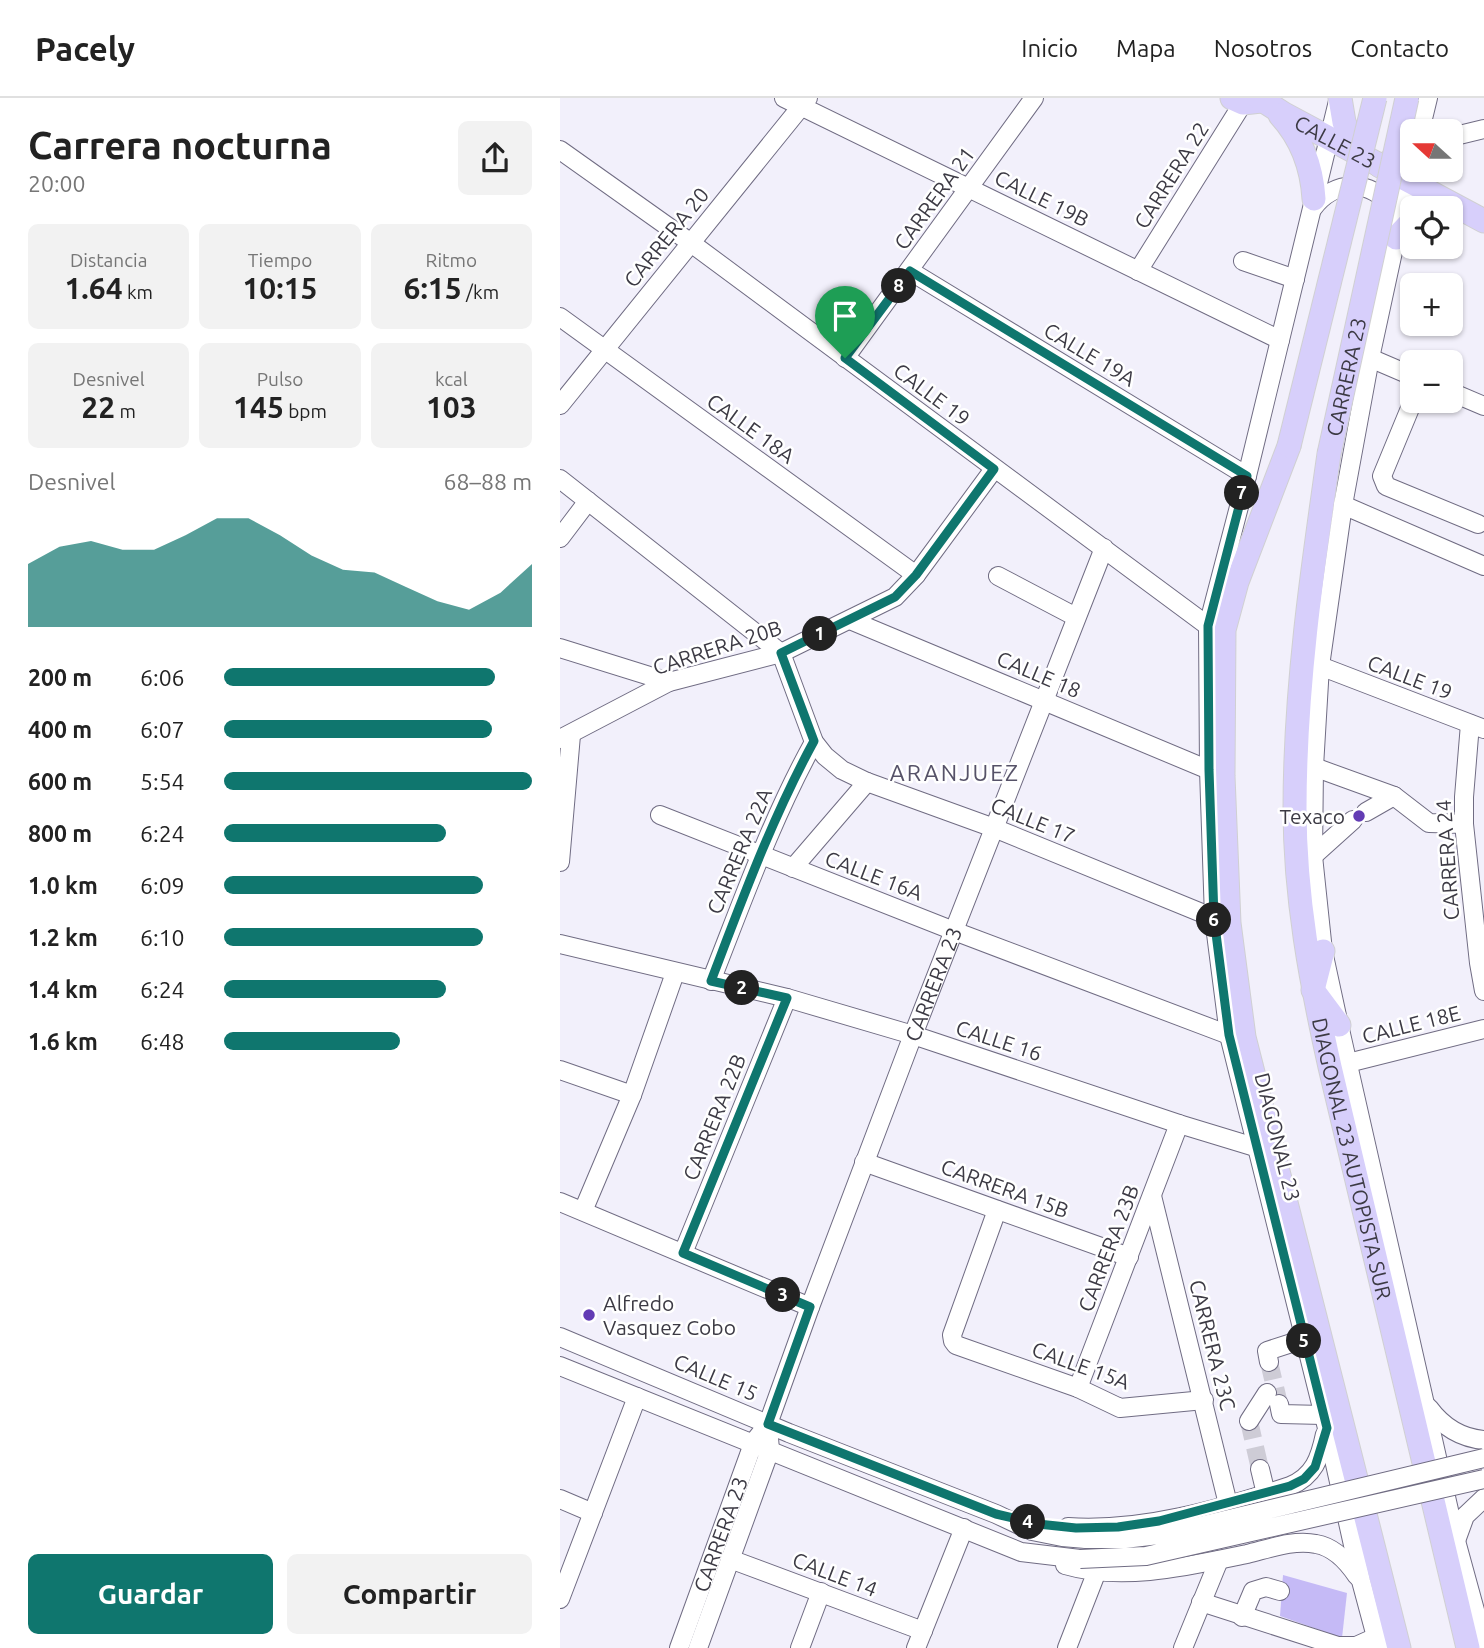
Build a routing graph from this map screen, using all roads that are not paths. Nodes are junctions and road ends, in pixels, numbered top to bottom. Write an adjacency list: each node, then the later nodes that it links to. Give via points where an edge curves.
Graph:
1 (784, 98): 7 (street, CALLE 19B)
2 (1034, 98): 19 (street, CARRERA 21)
3 (1339, 98): 12 (street); 14 (main road)
4 (1375, 98): 54 (main road, CARRERA 23, bridge, via 1289,446)
5 (1407, 98): 57 (main road, CARRERA 23, bridge, via 1329,454 1314,560)
6 (1428, 98): 9 (street)
7 (804, 102): 19 (street, CALLE 19B); 26 (street, CARRERA 20)
8 (1254, 102): 12 (main road, CALLE 23); 21 (main road, via 1295,134 1308,161); 29 (street, CARRERA 22)
9 (1423, 119)
10 (1484, 128): 11 (street)
11 (1463, 134)
12 (1328, 138): 14 (main road, CALLE 23); 21 (street)
13 (560, 150): 26 (street, CALLE 19)
14 (1356, 153): 16 (main road, CALLE 23)
15 (1400, 157): 16 (main road)
16 (1381, 166): 17 (main road, CALLE 23)
17 (1400, 171)
18 (1421, 182): 20 (main road, CALLE 23)
19 (970, 188): 28 (street, CARRERA 21); 29 (street, CALLE 19B)
20 (1438, 196)
21 (1312, 205): 24 (street, via 1336,188 1362,187 1387,202); 30 (street)
22 (1463, 212): 23 (main road, CALLE 23)
23 (1484, 221)
24 (1400, 227)
25 (1400, 239): 35 (street, CARRERA 23)
26 (691, 243): 33 (street, CARRERA 20); 34 (street, CALLE 19)
27 (1243, 261): 30 (street)
28 (910, 271): 34 (street, CARRERA 21); 42 (street, CALLE 19A)
29 (1138, 271): 32 (street, CALLE 19B)
30 (1295, 279): 32 (street)
31 (560, 317): 33 (street, CALLE 18A)
32 (1280, 340): 42 (street)
33 (604, 349): 38 (street, CARRERA 20); 50 (street, CALLE 18A)
34 (845, 358): 41 (street, CALLE 19)
35 (1370, 358): 36 (street); 45 (street, CARRERA 23)
36 (1400, 371)
37 (1463, 397): 39 (street)
38 (560, 405)
39 (1484, 405)
40 (1408, 413): 46 (street, via 1383,481)
41 (994, 469): 48 (street, CALLE 19); 50 (street, CARRERA 20B)
42 (1247, 476): 54 (street)
43 (560, 479): 44 (street)
44 (588, 501): 47 (street); 56 (street)
45 (1343, 505): 49 (street); 57 (street, CARRERA 23)
46 (1478, 524)
47 (560, 538)
48 (1104, 548): 52 (street, CARRERA 23); 54 (street, CALLE 19)
49 (1484, 566)
50 (916, 575): 53 (street, CARRERA 20B, via 895,597)
51 (998, 576): 52 (street)
52 (1076, 617): 59 (street, CARRERA 23)
53 (850, 620): 56 (street, CARRERA 20B); 59 (street, CALLE 18)
54 (1216, 628): 64 (street, DIAGONAL 23); 137 (main road, via 1229,923 1244,1037)
55 (560, 648): 58 (street)
56 (781, 653): 58 (street, CARRERA 20B); 62 (street, CALLE 17)
57 (1311, 663): 60 (street, CALLE 19); 63 (street); 81 (main road, DIAGONAL 23 AUTOPISTA SUR, via 1295,811)
58 (669, 682): 61 (street, CARRERA 20B)
59 (1044, 701): 64 (street, CALLE 18); 69 (street, CARRERA 23)
60 (1477, 727): 68 (street, CARRERA 24, via 1464,797)
61 (565, 737): 72 (street)
62 (814, 741): 65 (street, CALLE 17, via 842,770); 70 (street, CARRERA 22A)
63 (1314, 767): 66 (street); 71 (street)
64 (1209, 770): 75 (street, DIAGONAL 23)
65 (867, 782): 69 (street, CALLE 17); 73 (street)
66 (1394, 796): 68 (street, via 1429,823); 71 (street, via 1359,816)
67 (660, 816): 70 (street, CALLE 16A)
68 (1464, 824): 74 (street, CARRERA 24)
69 (994, 828): 75 (street, CALLE 17); 76 (street, CARRERA 23)
70 (761, 855): 73 (street, CALLE 16A); 80 (street, CARRERA 22A)
71 (1313, 856): 78 (street)
72 (560, 862)
73 (793, 868): 76 (street, CALLE 16A)
74 (1478, 891): 82 (street, CARRERA 24)
75 (1214, 918): 87 (street, DIAGONAL 23)
76 (954, 931): 86 (street, CARRERA 23); 87 (street, CALLE 16A)
77 (560, 944): 79 (street, CALLE 16)
78 (1323, 951): 81 (main road); 84 (street)
79 (674, 973): 80 (street, CALLE 16); 90 (street)
80 (711, 981): 83 (street, CALLE 16)
81 (1312, 990): 84 (main road); 136 (main road, DIAGONAL 23 AUTOPISTA SUR)
82 (1484, 991)
83 (787, 998): 86 (street, CALLE 16); 98 (street, CARRERA 22B)
84 (1339, 1025): 88 (street)
85 (1484, 1029): 88 (street, CALLE 18E)
86 (913, 1035): 91 (street, CALLE 16); 93 (street, CARRERA 23)
87 (1229, 1035): 92 (street, DIAGONAL 23)
88 (1348, 1063): 108 (street)
89 (560, 1070): 90 (street)
90 (632, 1095): 97 (street)
91 (1179, 1124): 92 (street, CALLE 16); 94 (street, CARRERA 23B)
92 (1258, 1148): 102 (street, DIAGONAL 23)
93 (864, 1162): 96 (street, CARRERA 15B); 100 (street, CARRERA 23)
94 (1152, 1196): 99 (street, CARRERA 23B); 107 (street, CARRERA 23C)
95 (560, 1202): 97 (street)
96 (997, 1210): 99 (street, CARRERA 15B); 105 (street, CALLE 15A, via 953,1341)
97 (583, 1211): 98 (street)
98 (683, 1253): 100 (street)
99 (1129, 1257): 105 (street, CARRERA 23B)
100 (810, 1307): 111 (street, CARRERA 23)
101 (560, 1336): 111 (street, CALLE 15)
102 (1304, 1339): 103 (street, via 1266,1351); 110 (street, DIAGONAL 23)
103 (1269, 1362)
104 (560, 1366): 106 (street)
105 (1078, 1388): 107 (street, CALLE 15A, via 1120,1408)
106 (638, 1397): 113 (street); 121 (street)
107 (1204, 1400): 120 (street, CARRERA 23C)
108 (1426, 1405): 112 (street, via 1452,1431); 124 (street)
109 (1249, 1421): 110 (street, via 1273,1398 1281,1414)
110 (1325, 1422): 117 (street, via 1321,1452 1310,1473); 129 (street, DIAGONAL 23)
111 (768, 1424): 113 (street, CARRERA 23); 122 (street, CALLE 15)
112 (1484, 1440)
113 (761, 1447): 123 (street); 126 (street, CARRERA 23); 138 (street, CARRERA 23)
114 (1484, 1458): 122 (street, bridge, via 1167,1534 1062,1537 1032,1531)
115 (1260, 1469): 117 (street)
116 (1484, 1479): 125 (street, bridge, via 1146,1556 1080,1559)
117 (1266, 1494): 120 (street)
118 (1484, 1498): 124 (street, via 1465,1516)
119 (560, 1499): 121 (street)
120 (1228, 1504): 122 (street, via 1118,1527 1061,1527)
121 (593, 1513): 132 (street)
122 (996, 1514)
123 (964, 1528): 125 (street); 135 (street)
124 (1456, 1541): 136 (street)
125 (1021, 1552): 128 (street)
126 (730, 1559): 131 (street, CALLE 14); 139 (street, CARRERA 23)
127 (1219, 1560): 128 (street, via 1134,1572); 129 (street, via 1298,1543 1316,1544 1337,1552); 133 (street)
128 (1097, 1571): 141 (street)
129 (1361, 1581): 137 (street, DIAGONAL 23)
130 (1280, 1591): 134 (street, via 1266,1587 1254,1591)
131 (821, 1592): 135 (street, CALLE 14); 140 (street)
132 (560, 1599)
133 (1201, 1602): 134 (street); 142 (street)
134 (1241, 1617): 137 (street, via 1338,1646)
135 (919, 1640)
136 (1473, 1643)
137 (1389, 1644)
138 (679, 1648)
139 (698, 1648)
140 (800, 1648)
141 (1067, 1648)
142 (1182, 1648)

